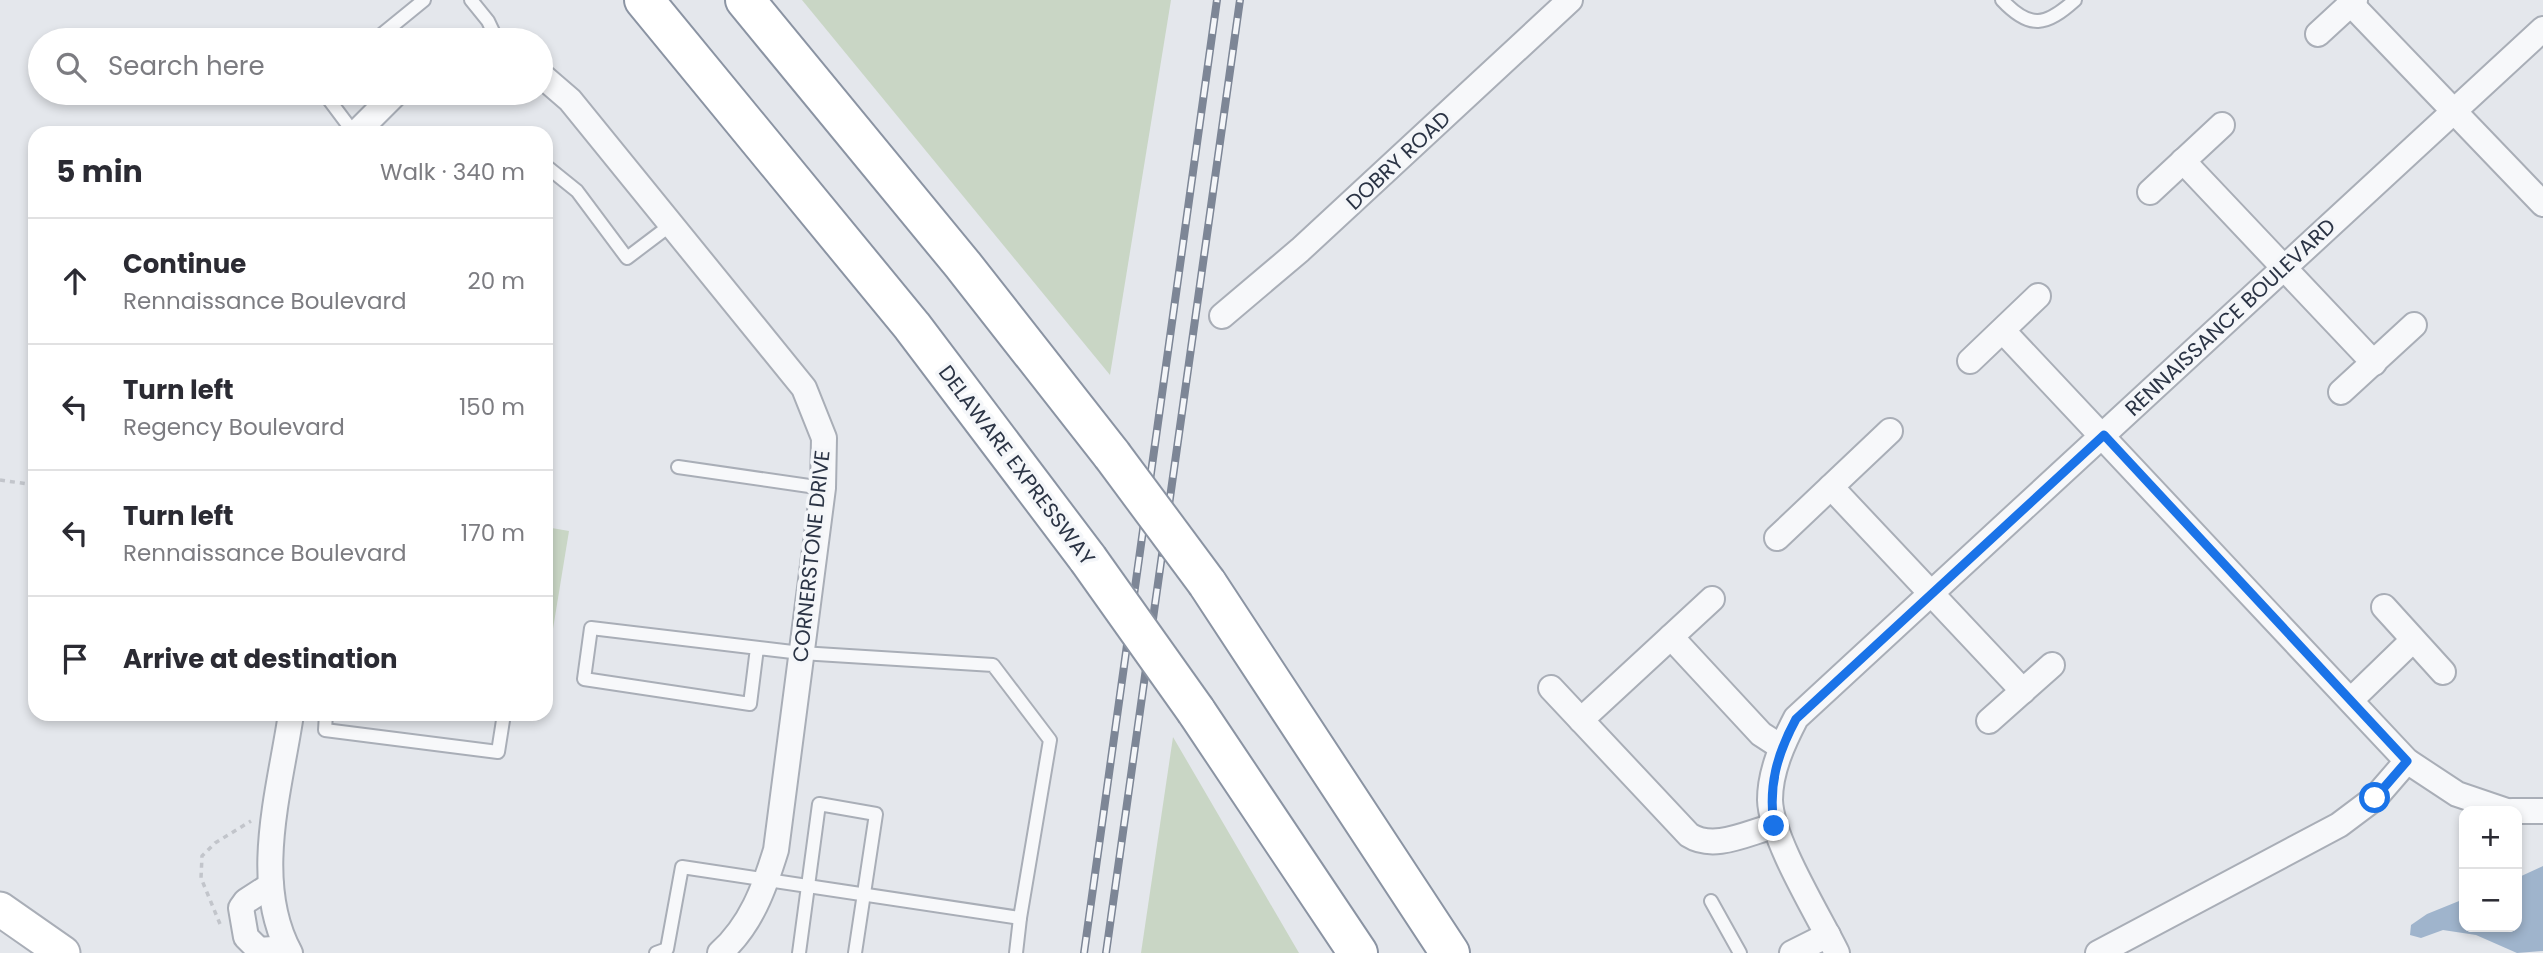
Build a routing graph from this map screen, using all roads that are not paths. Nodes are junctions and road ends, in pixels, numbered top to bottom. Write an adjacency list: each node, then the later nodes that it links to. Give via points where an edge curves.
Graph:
1 (424, 0): 9 (lane)
2 (471, 0): 10 (lane)
3 (644, 0): 77 (highway, DELAWARE EXPRESSWAY, bridge, via 912,326 1088,559 1196,710)
4 (745, 0): 78 (highway, bridge, via 963,265 1207,583)
5 (1570, 0): 27 (street, DOBRY ROAD, via 1300,250)
6 (2002, 0): 7 (lane, via 2018,17 2037,23 2057,16)
7 (2075, 0)
8 (2353, 2): 12 (street); 16 (street)
9 (390, 28)
10 (491, 28)
11 (2543, 29): 16 (street, RENNAISSANCE BOULEVARD)
12 (2318, 34)
13 (553, 85): 24 (street, CORNERSTONE DRIVE)
14 (333, 105): 18 (lane)
15 (384, 105): 19 (street)
16 (2454, 111): 23 (street); 25 (street, RENNAISSANCE BOULEVARD)
17 (2222, 125): 20 (street)
18 (350, 126)
19 (362, 126)
20 (2183, 161): 22 (street); 25 (street)
21 (553, 172): 24 (lane, via 577,191 626,258)
22 (2150, 192)
23 (2543, 204)
24 (672, 224): 36 (street, CORNERSTONE DRIVE, via 804,388 824,438)
25 (2284, 268): 31 (street); 34 (street, RENNAISSANCE BOULEVARD)
26 (2038, 296): 29 (street)
27 (1222, 316)
28 (2414, 325): 31 (street)
29 (2003, 331): 30 (street); 34 (street)
30 (1970, 361)
31 (2374, 363): 32 (street)
32 (2341, 392)
33 (1890, 431): 37 (street)
34 (2104, 435): 39 (street, RENNAISSANCE BOULEVARD); 50 (street)
35 (678, 467): 36 (lane)
36 (823, 488): 45 (street, CORNERSTONE DRIVE)
37 (1831, 488): 38 (street); 39 (street)
38 (1777, 538)
39 (1931, 594): 49 (street); 56 (street, RENNAISSANCE BOULEVARD, via 1796,719)
40 (1712, 599): 42 (street)
41 (2384, 607): 43 (street)
42 (1671, 637): 51 (street); 56 (street, via 1761,734)
43 (2413, 640): 47 (street); 50 (street)
44 (757, 648): 44 (lane, via 591,628 584,679 750,704); 45 (lane)
45 (800, 653): 62 (street, CORNERSTONE DRIVE, via 776,850); 68 (lane, via 993,665 1050,740)
46 (2052, 665): 49 (street)
47 (2443, 671)
48 (1551, 688): 51 (street)
49 (2023, 691): 55 (street)
50 (2351, 700): 57 (street)
51 (1581, 720): 61 (street, via 1689,835 1702,843)
52 (290, 721): 64 (street, via 272,843)
53 (326, 721): 54 (lane, via 325,730 498,752)
54 (503, 721)
55 (1989, 721)
56 (1781, 747): 61 (street, RENNAISSANCE BOULEVARD, via 1770,800)
57 (2407, 761): 58 (street, via 2457,794); 81 (street, via 2375,798 2340,825)
58 (2492, 806)
59 (2522, 811): 60 (street)
60 (2543, 811)
61 (1774, 826): 69 (street, RENNAISSANCE BOULEVARD)
62 (768, 878): 63 (lane); 72 (lane, via 682,867 667,949); 73 (street, CORNERSTONE DRIVE, via 749,918)
63 (807, 884): 65 (lane); 65 (lane, via 819,804 876,814); 74 (lane)
64 (271, 886): 70 (street); 70 (street, via 246,901 240,914 246,937 259,950)
65 (864, 893): 68 (lane); 75 (lane)
66 (1711, 901): 79 (lane)
67 (0, 909): 71 (street)
68 (1020, 918): 76 (lane)
69 (1832, 944): 80 (street)
70 (289, 951)
71 (63, 953)
72 (656, 953)
73 (720, 953)
74 (799, 953)
75 (855, 953)
76 (1016, 953)
77 (1358, 953)
78 (1450, 953)
79 (1740, 953)
80 (1792, 953)
81 (2098, 953)

